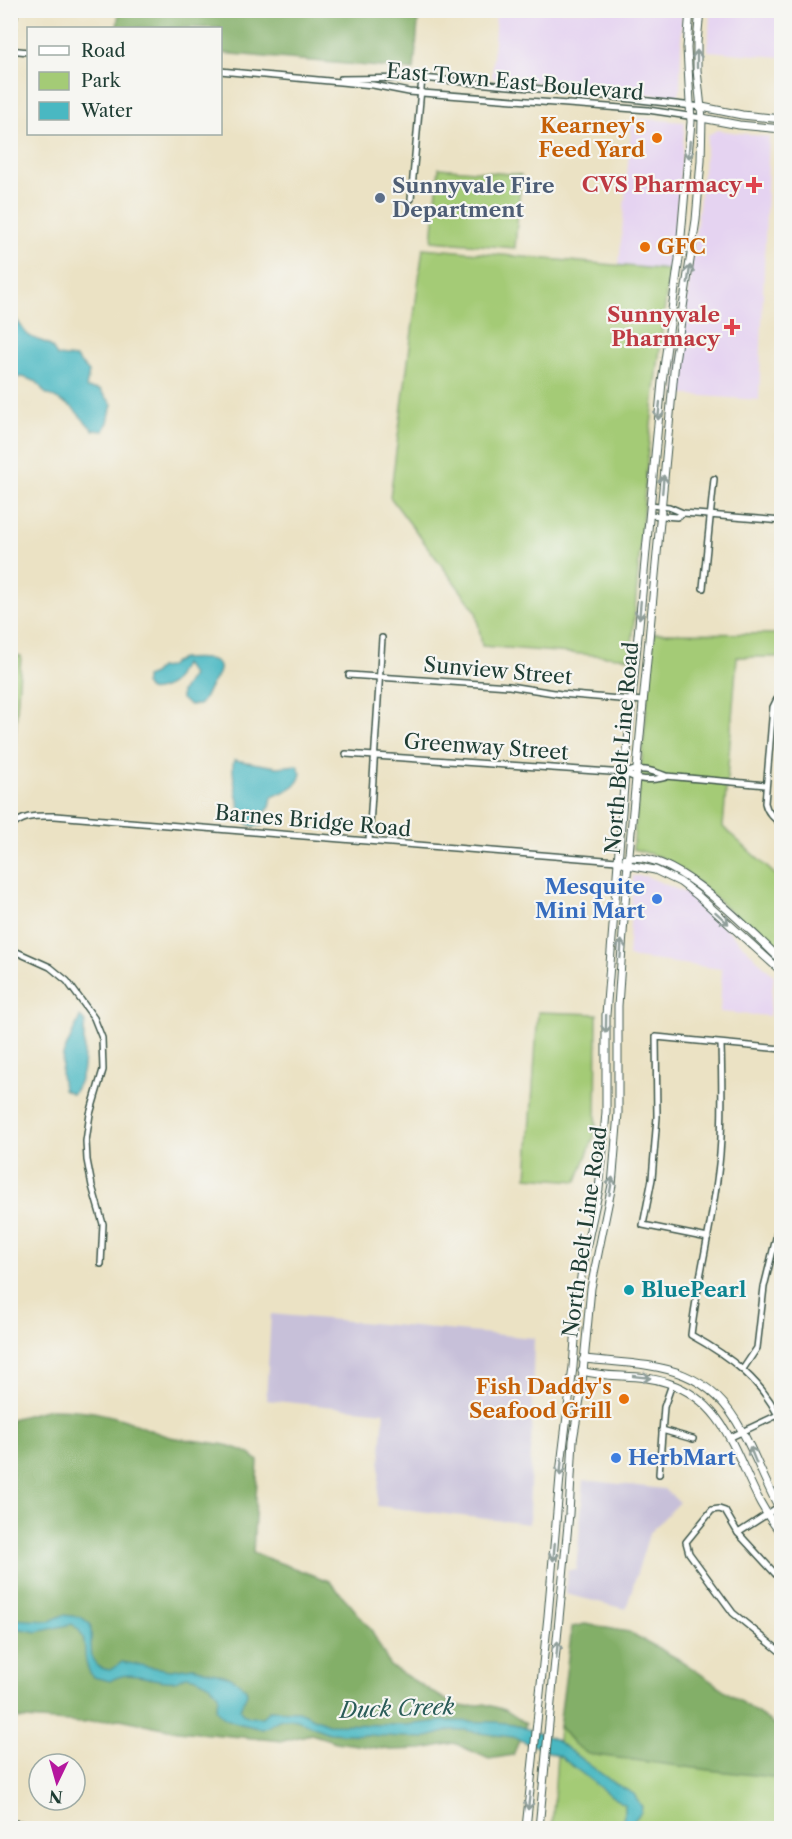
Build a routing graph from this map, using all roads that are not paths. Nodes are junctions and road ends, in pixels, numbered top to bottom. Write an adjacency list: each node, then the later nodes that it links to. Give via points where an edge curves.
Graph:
1 (15, 10): 4 (street)
2 (690, 10): 14 (main road, North Belt Line Road, via 687,48)
3 (700, 10): 15 (main road, North Belt Line Road, one-way to 3, via 697,70)
4 (11, 50): 5 (street)
5 (27, 52)
6 (222, 71): 8 (street, East Town East Boulevard)
7 (422, 78): 8 (street, East Town East Boulevard); 9 (street, East Town East Boulevard); 10 (street)
8 (325, 80): 10 (street, East Town East Boulevard)
9 (509, 87): 11 (street, East Town East Boulevard); 12 (street)
10 (421, 93): 12 (street, East Town East Boulevard); 22 (street)
11 (583, 93): 13 (street); 14 (street, East Town East Boulevard)
12 (509, 100): 13 (street, East Town East Boulevard)
13 (583, 106): 16 (street, East Town East Boulevard)
14 (691, 106): 15 (street, East Town East Boulevard); 16 (main road, North Belt Line Road)
15 (702, 107): 17 (main road); 18 (main road, North Belt Line Road)
16 (692, 116): 18 (street, East Town East Boulevard); 23 (main road, North Belt Line Road, one-way to 23)
17 (761, 117): 19 (main road); 20 (main road)
18 (702, 118): 20 (main road); 24 (main road, North Belt Line Road)
19 (782, 119)
20 (760, 127): 21 (main road)
21 (782, 129)
22 (411, 199)
23 (684, 213): 24 (main road); 25 (main road, North Belt Line Road)
24 (697, 214): 26 (main road, North Belt Line Road, one-way to 24)
25 (662, 382): 26 (main road); 28 (main road, North Belt Line Road, one-way to 28)
26 (673, 383): 29 (main road, North Belt Line Road, one-way to 26)
27 (714, 479): 32 (street)
28 (650, 505): 29 (street); 31 (main road, North Belt Line Road)
29 (662, 506): 30 (street); 33 (main road, North Belt Line Road)
30 (683, 513): 32 (street); 33 (street, via 677,517)
31 (649, 515): 33 (street); 35 (main road, North Belt Line Road)
32 (709, 515): 34 (street); 37 (street)
33 (661, 516): 36 (main road, North Belt Line Road)
34 (782, 521)
35 (643, 573): 36 (main road); 42 (main road, North Belt Line Road, one-way to 42)
36 (655, 573): 43 (main road, North Belt Line Road)
37 (703, 588)
38 (382, 639): 40 (street)
39 (349, 675): 40 (street, Sunview Street)
40 (380, 677): 42 (street, Sunview Street); 45 (street)
41 (782, 696): 50 (street, via 774,703)
42 (633, 699): 43 (street, Sunview Street); 47 (main road, North Belt Line Road)
43 (643, 701): 46 (main road, North Belt Line Road)
44 (346, 754): 45 (street, Greenway Street)
45 (374, 756): 47 (street, Greenway Street); 53 (street)
46 (636, 768): 47 (street); 48 (street); 49 (main road, North Belt Line Road)
47 (625, 773): 49 (street); 54 (main road, North Belt Line Road)
48 (666, 776): 49 (street); 50 (street)
49 (636, 779): 55 (main road, North Belt Line Road)
50 (766, 785): 51 (street, via 766,809)
51 (782, 825)
52 (10, 828): 53 (street, Barnes Bridge Road, via 32,816 56,816)
53 (369, 841): 54 (street, Barnes Bridge Road)
54 (617, 861): 55 (main road, Barnes Bridge Road); 61 (main road, North Belt Line Road)
55 (628, 861): 57 (main road, via 658,863 691,880); 58 (main road, one-way to 58, via 680,882); 62 (main road, North Belt Line Road, one-way to 55)
56 (10, 948): 70 (street, via 50,967 67,981 94,1018 102,1038 103,1070 86,1141 92,1186 103,1224)
57 (771, 951): 58 (main road); 59 (main road)
58 (765, 957): 60 (main road)
59 (782, 961)
60 (782, 972)
61 (608, 986): 62 (main road); 65 (main road, North Belt Line Road, one-way to 65)
62 (619, 987): 66 (main road, North Belt Line Road)
63 (721, 1044): 64 (street); 68 (street, via 720,1155); 68 (street, via 656,1037 657,1117 652,1179 643,1225)
64 (782, 1049)
65 (602, 1161): 66 (main road); 72 (main road, North Belt Line Road, via 583,1262)
66 (614, 1162): 71 (main road, North Belt Line Road, one-way to 66, via 591,1288)
67 (782, 1199): 69 (street)
68 (708, 1238): 73 (street, via 691,1335)
69 (779, 1239): 73 (street, via 764,1287 757,1348)
70 (101, 1264)
71 (585, 1359): 72 (main road); 74 (main road, North Belt Line Road); 81 (main road, via 655,1365 685,1375 718,1398)
72 (573, 1367): 74 (main road); 78 (main road, North Belt Line Road)
73 (743, 1369): 76 (street)
74 (584, 1372): 75 (main road, one-way to 75); 79 (main road, North Belt Line Road)
75 (672, 1384): 80 (street); 82 (main road, via 707,1407)
76 (780, 1414): 77 (street); 81 (street)
77 (782, 1424)
78 (565, 1429): 79 (main road); 89 (main road, North Belt Line Road, one-way to 89)
79 (575, 1430): 91 (main road, North Belt Line Road)
80 (662, 1430): 83 (street); 84 (street)
81 (743, 1432): 82 (street); 85 (main road, one-way to 81)
82 (731, 1437): 86 (main road)
83 (693, 1439)
84 (659, 1474)
85 (780, 1510): 86 (street)
86 (766, 1516): 87 (street); 88 (main road)
87 (738, 1533): 90 (street); 92 (street, via 724,1511 712,1510 686,1542 689,1553 733,1613)
88 (782, 1534)
89 (551, 1581): 91 (main road); 95 (main road, North Belt Line Road, one-way to 95)
90 (782, 1581)
91 (563, 1582): 96 (main road, North Belt Line Road, one-way to 91)
92 (782, 1653)
93 (10, 1823): 94 (street)
94 (85, 1828)
95 (526, 1828)
96 (539, 1828)

